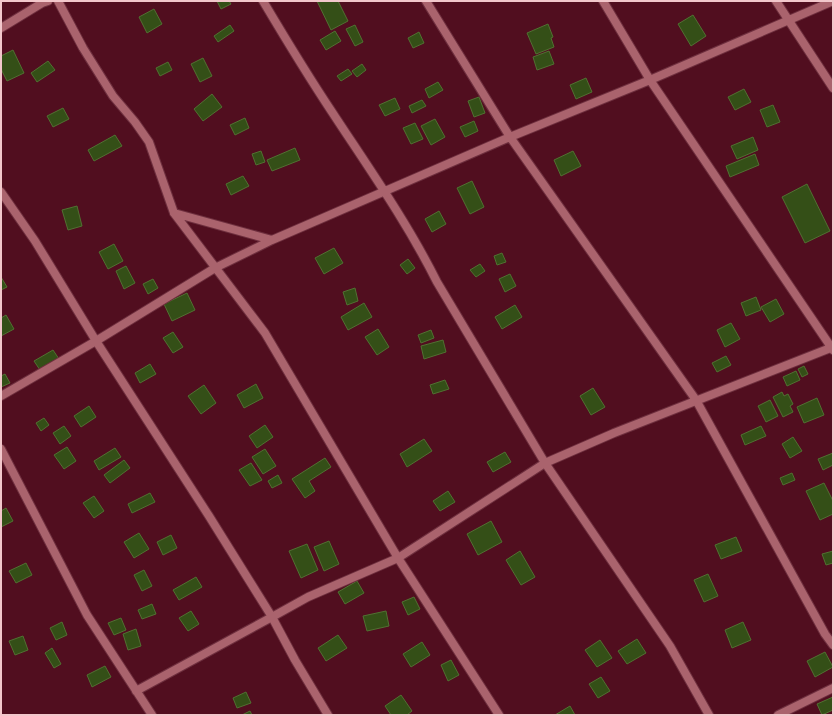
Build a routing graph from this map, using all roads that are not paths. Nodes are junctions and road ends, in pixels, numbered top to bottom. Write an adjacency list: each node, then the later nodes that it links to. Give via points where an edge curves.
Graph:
1 (58, 1): 15 (street, via 113,96 149,142)
2 (262, 1): 13 (street)
3 (426, 1): 12 (street)
4 (603, 1): 10 (street)
5 (776, 1): 8 (street)
6 (833, 1): 8 (street)
7 (44, 2): 9 (street)
8 (788, 20): 10 (street); 11 (street)
9 (1, 28)
10 (650, 80): 12 (street); 19 (street)
11 (833, 88)
12 (510, 137): 13 (street); 21 (street)
13 (384, 191): 16 (street); 23 (street)
14 (1, 192): 18 (street, via 35,241)
15 (174, 213): 16 (street); 17 (street)
16 (272, 240): 17 (street)
17 (215, 268): 18 (street); 24 (street, via 265,333)
18 (96, 341): 20 (street); 25 (street)
19 (832, 348): 21 (street)
20 (1, 396)
21 (696, 400): 23 (street); 26 (street)
22 (1, 449): 28 (street, via 87,615)
23 (545, 463): 24 (street); 32 (street, via 670,646)
24 (398, 558): 25 (street, via 308,596); 31 (street)
25 (272, 617): 28 (street); 30 (street)
26 (833, 645)
27 (833, 688): 33 (street)
28 (136, 691): 29 (street)
29 (152, 715)
30 (328, 715)
31 (499, 715)
32 (709, 715)
33 (778, 715)

